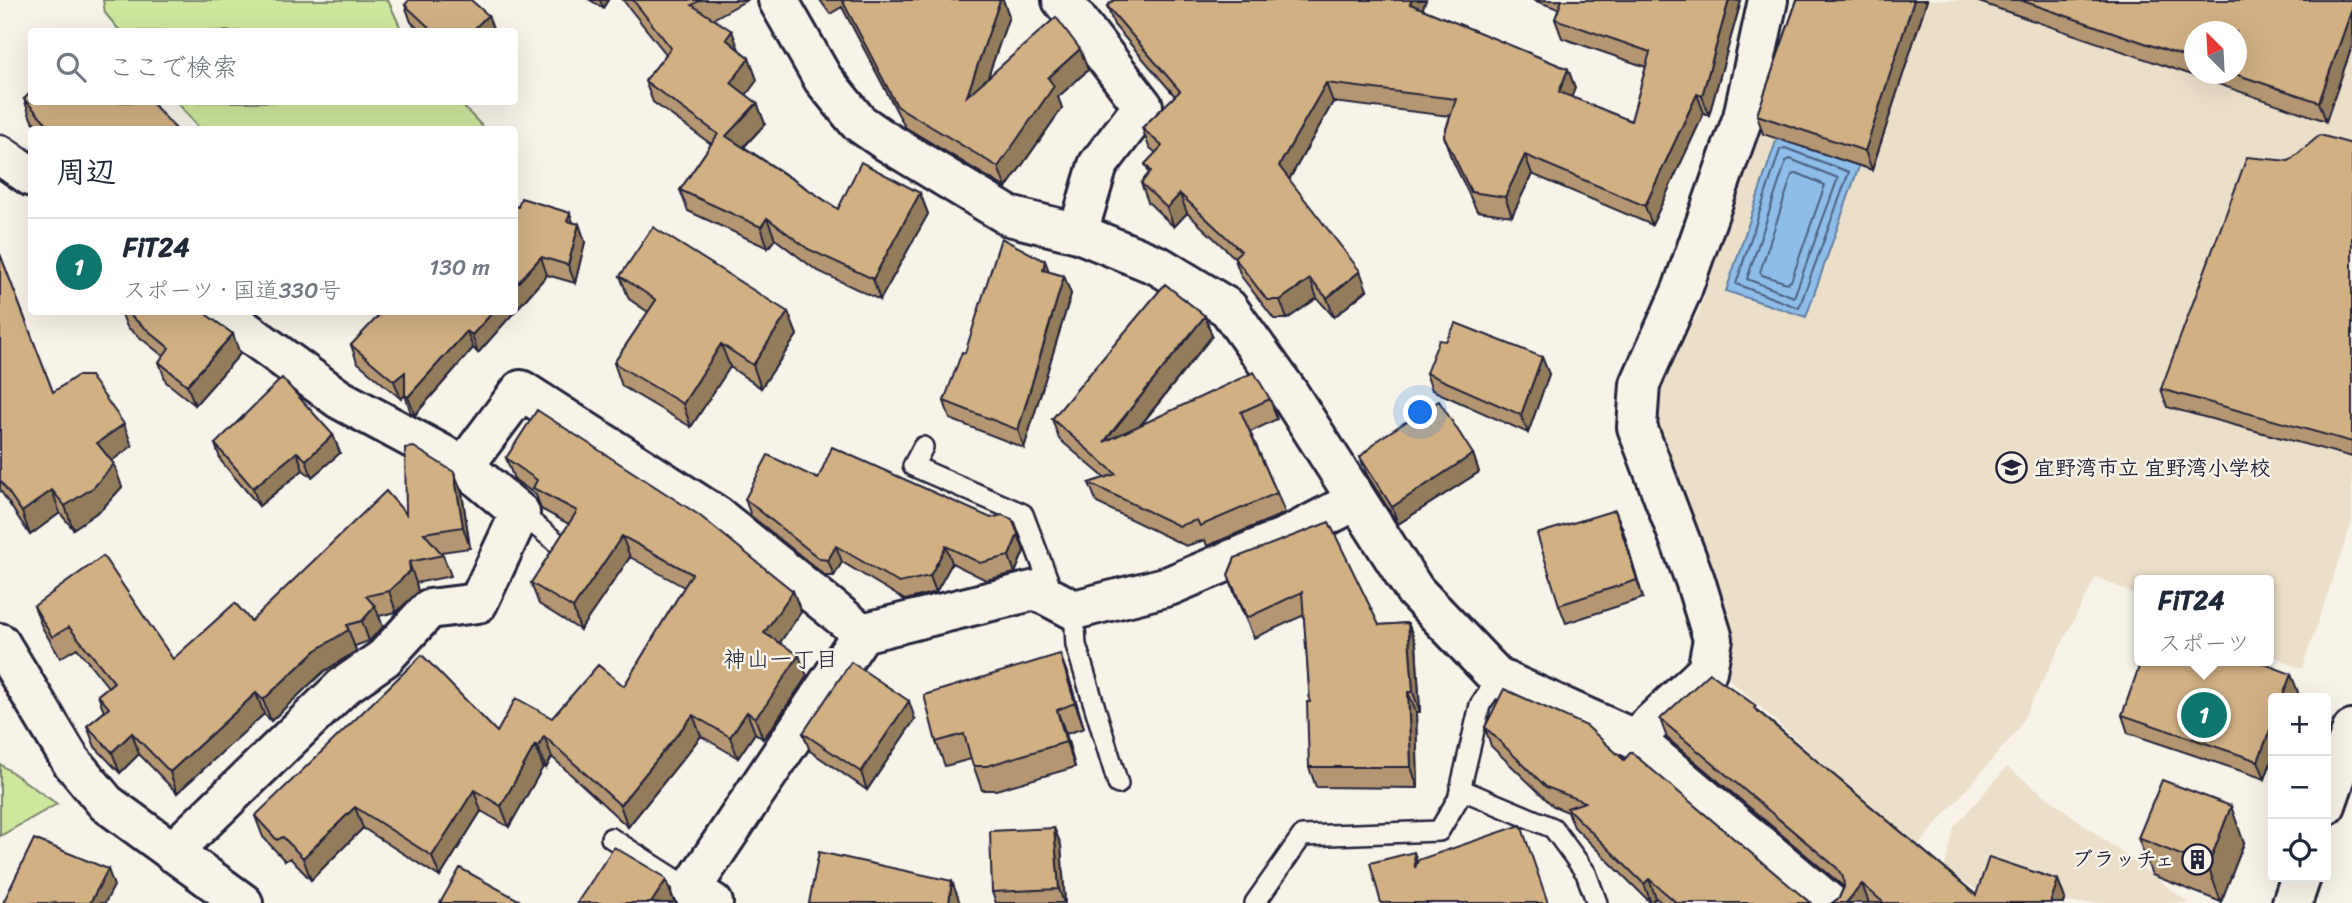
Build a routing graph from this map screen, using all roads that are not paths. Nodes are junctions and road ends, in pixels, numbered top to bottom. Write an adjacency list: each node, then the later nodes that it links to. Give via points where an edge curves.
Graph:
1 (778, 0): 6 (main road, via 823,79 858,122 909,158 1009,216)
2 (1769, 0): 18 (main road, via 1743,117 1682,290 1640,383 1637,427 1713,639 1707,671)
3 (1072, 4): 6 (main road, via 1143,106 1098,165)
4 (0, 155): 5 (main road)
5 (28, 174)
6 (1078, 233): 10 (main road, via 1159,266 1228,308 1289,392)
7 (224, 315): 9 (main road, via 339,399)
8 (923, 447): 13 (lane, via 913,466 1023,514)
9 (464, 466): 11 (main road); 14 (main road, via 521,390 717,516)
10 (1357, 500): 13 (main road, via 1290,535 1169,586); 16 (main road, via 1415,591)
11 (520, 513): 12 (lane); 23 (main road, via 478,603 429,609 384,657 344,685)
12 (560, 545)
13 (1064, 605): 14 (main road, via 1036,590); 19 (lane)
14 (862, 633): 25 (main road)
15 (0, 643): 23 (main road, via 71,761 106,803)
16 (1498, 678): 18 (main road); 20 (lane, via 1480,705)
17 (2352, 730): 21 (main road)
18 (1634, 739): 29 (main road)
19 (1118, 784)
20 (1460, 789): 27 (lane, via 1439,831 1302,836); 28 (lane, via 1553,828 1586,873)
21 (2331, 791)
22 (611, 838): 25 (lane)
23 (172, 852): 26 (main road)
24 (2299, 882): 30 (main road)
25 (702, 896)
26 (243, 903)
27 (1255, 903)
28 (1597, 903)
29 (1829, 903)
30 (2292, 903)

